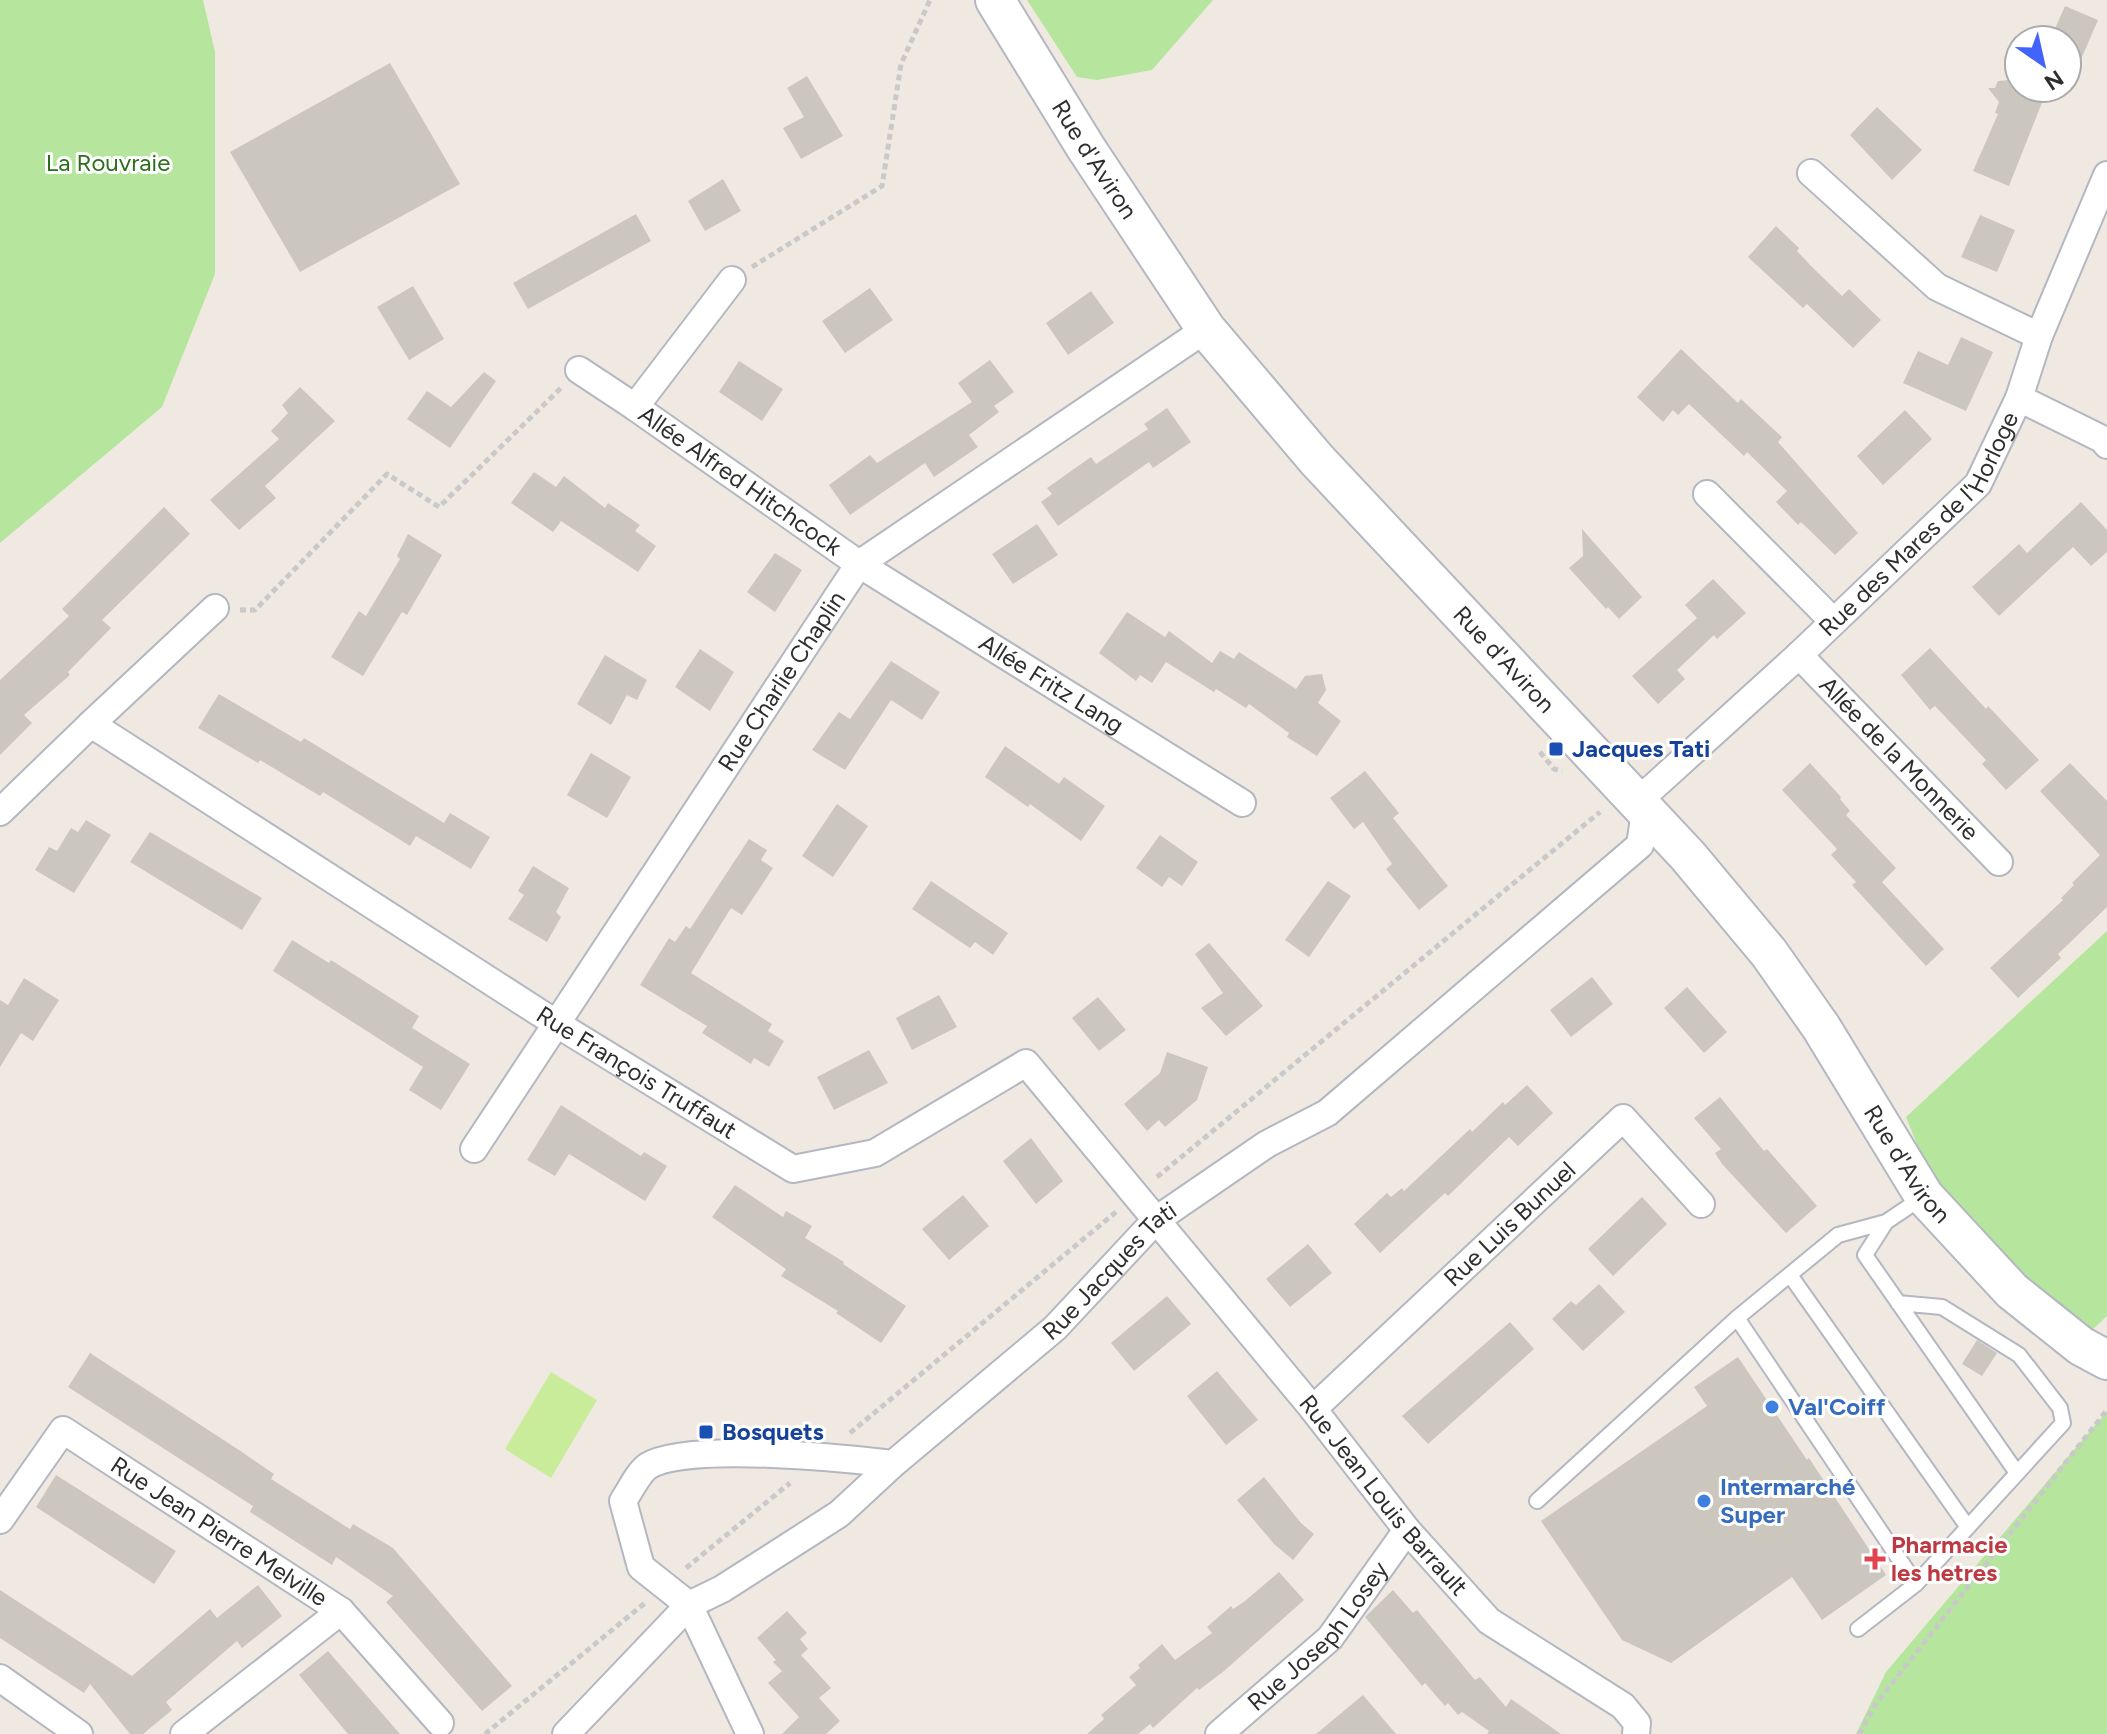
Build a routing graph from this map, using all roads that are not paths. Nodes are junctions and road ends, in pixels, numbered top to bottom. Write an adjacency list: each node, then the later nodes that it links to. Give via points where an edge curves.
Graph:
1 (995, 0): 5 (street, Rue d'Aviron)
2 (1811, 173): 6 (street, via 1937,287)
3 (2107, 175): 6 (street, Rue des Mares de l'Horloge)
4 (732, 280): 9 (street, Allée Alfred Hitchcock)
5 (1206, 329): 12 (street, Rue Charlie Chaplin); 17 (street, Rue d'Aviron, via 1317,460)
6 (2039, 336): 8 (street, Rue des Mares de l'Horloge)
7 (579, 370): 9 (street)
8 (2019, 398): 10 (street); 14 (street, Rue des Mares de l'Horloge, via 1978,484)
9 (635, 407): 12 (street, Allée Alfred Hitchcock)
10 (2107, 445)
11 (1707, 494): 14 (street)
12 (859, 564): 18 (street, Allée Fritz Lang); 21 (street, Rue Charlie Chaplin)
13 (215, 608): 16 (street)
14 (1833, 621): 15 (street, Rue des Mares de l'Horloge)
15 (1799, 655): 17 (street, Rue des Mares de l'Horloge); 20 (street, Allée de la Monnerie)
16 (91, 724): 19 (street); 21 (street, Rue François Truffaut)
17 (1635, 801): 23 (street, Rue d'Aviron, via 1769,953 1821,1027); 25 (street, Rue Jacques Tati, via 1640,845 1632,853 1327,1113 1267,1144)
18 (1242, 803)
19 (0, 812)
20 (1999, 862)
21 (557, 1024): 22 (street, Rue Charlie Chaplin); 25 (street, Rue François Truffaut, via 793,1169 875,1153 1026,1063)
22 (474, 1149)
23 (1924, 1196): 26 (lane); 30 (street, Rue d'Aviron, via 2012,1291)
24 (1701, 1204): 31 (street, Rue Luis Bunuel, via 1623,1118)
25 (1156, 1220): 31 (street, Rue Jean Louis Barrault); 32 (street, Rue Jacques Tati, via 1055,1328)
26 (1886, 1222): 27 (lane, via 1838,1235); 28 (lane, via 1865,1255)
27 (1790, 1275): 29 (lane); 36 (lane)
28 (1898, 1303): 33 (lane); 33 (lane, via 1942,1307 2019,1355 2060,1408 2063,1423)
29 (1737, 1318): 34 (lane); 38 (lane)
30 (2107, 1360)
31 (1313, 1409): 37 (street, Rue Jean Louis Barrault)
32 (893, 1464): 39 (street, Rue Jacques Tati, via 839,1514); 39 (street, via 822,1455 674,1457 646,1467 623,1501 641,1567)
33 (2017, 1473): 36 (lane)
34 (1537, 1501)
35 (0, 1520): 40 (street, Rue Jean Pierre Melville, via 63,1430)
36 (1967, 1526): 38 (lane)
37 (1407, 1530): 48 (street, Rue Joseph Losey, via 1330,1638); 49 (street, Rue Jean Louis Barrault, via 1489,1621 1623,1706 1637,1723)
38 (1916, 1584): 41 (lane)
39 (689, 1605): 46 (street, Rue Jacques Tati); 47 (street)
40 (341, 1611): 43 (street, Rue Jean Pierre Melville); 45 (street)
41 (1858, 1629)
42 (0, 1678): 44 (street)
43 (440, 1723)
44 (79, 1734)
45 (184, 1734)
46 (566, 1734)
47 (750, 1734)
48 (1219, 1734)
49 (1636, 1734)

